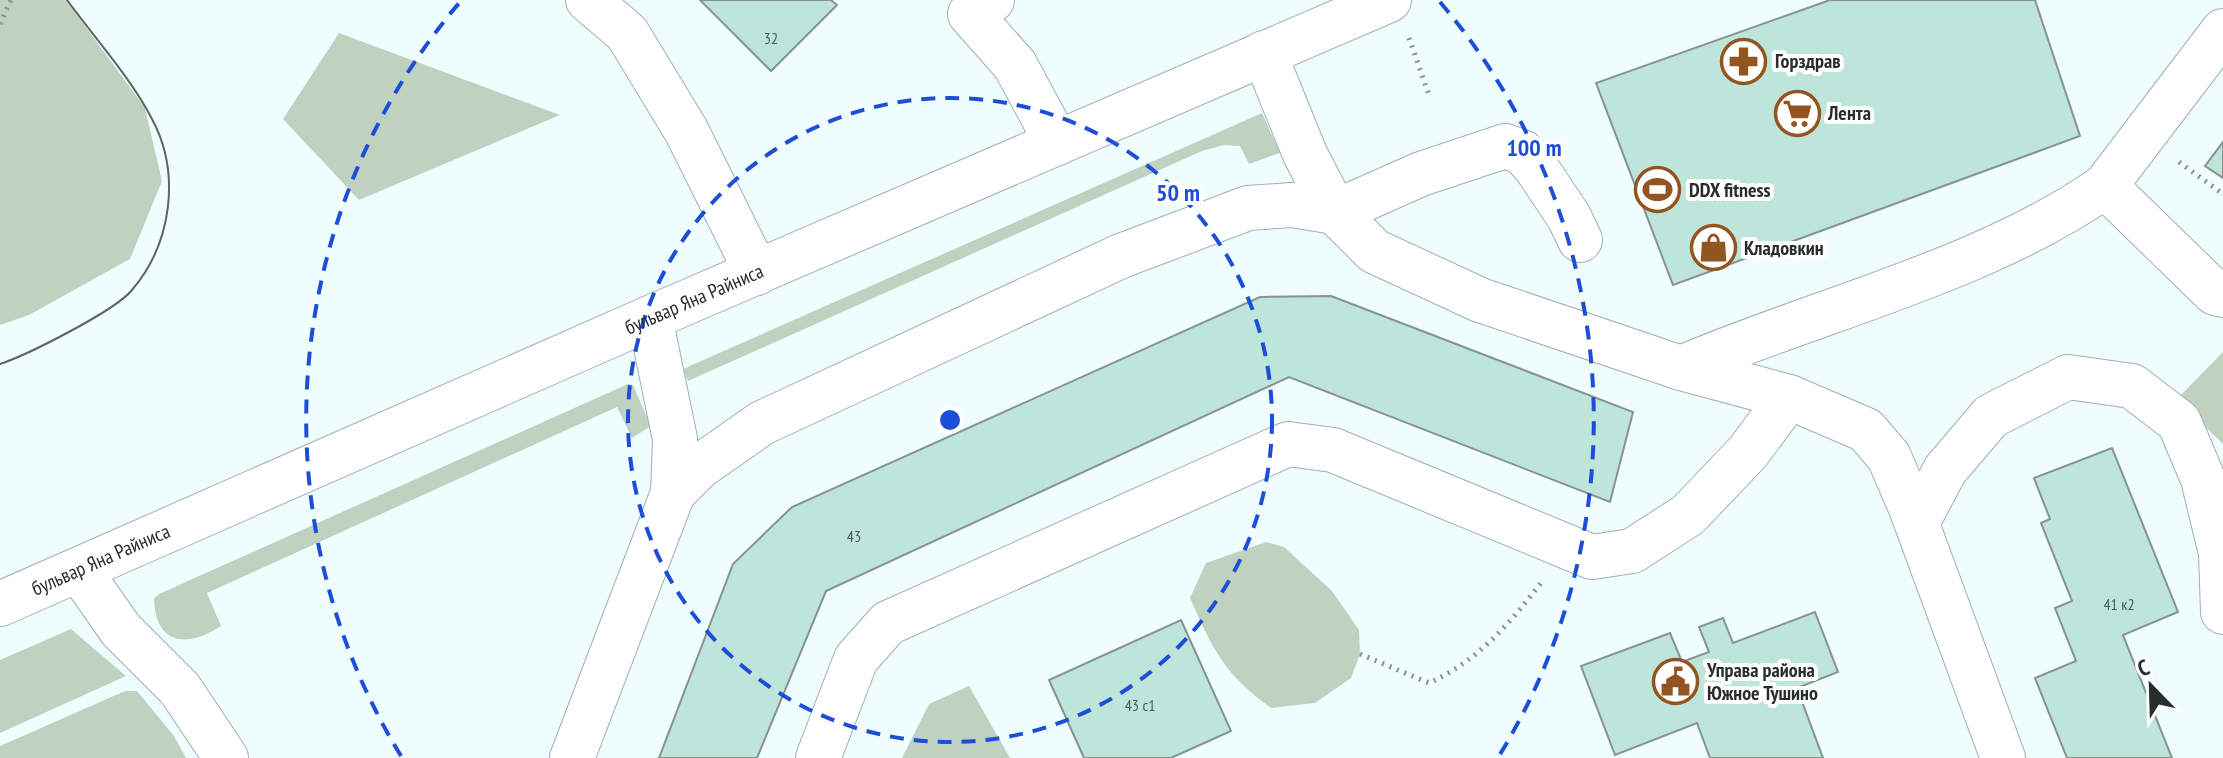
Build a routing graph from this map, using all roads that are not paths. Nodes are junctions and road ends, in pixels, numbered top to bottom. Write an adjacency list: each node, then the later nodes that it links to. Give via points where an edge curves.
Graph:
1 (588, 0): 10 (main road, via 627,33 687,132)
2 (973, 5): 6 (main road, via 1015,65)
3 (1397, 14): 5 (main road, бульвар Яна Райниса)
4 (2223, 31): 7 (main road)
5 (1264, 53): 6 (main road, бульвар Яна Райниса); 8 (main road)
6 (1057, 143): 10 (main road, бульвар Яна Райниса)
7 (2105, 186): 11 (main road); 13 (main road, via 2065,214 1959,262)
8 (1335, 212): 9 (main road, via 1421,174 1505,146 1522,152 1535,166); 13 (main road, via 1374,251 1480,300); 15 (main road, via 1292,205 1248,208 1121,256 762,423 699,467)
9 (1580, 240)
10 (757, 273): 12 (main road, бульвар Яна Райниса)
11 (2223, 295)
12 (650, 318): 15 (main road, via 675,439); 17 (main road, бульвар Яна Райниса)
13 (1681, 368): 14 (main road)
14 (1789, 397): 16 (main road, via 1866,430 1889,457); 22 (main road, via 1748,452 1688,515 1632,551 1592,557 1333,450 1288,444 888,623 856,659)
15 (673, 493): 21 (main road)
16 (1917, 523): 19 (main road, via 1945,470 1991,416 2068,377 2132,386 2179,422 2203,479 2221,553); 23 (main road)
17 (79, 570): 18 (main road, бульвар Яна Райниса); 20 (main road, via 121,630 180,689)
18 (0, 604)
19 (2223, 612)
20 (226, 758)
21 (572, 758)
22 (818, 758)
23 (2003, 758)

